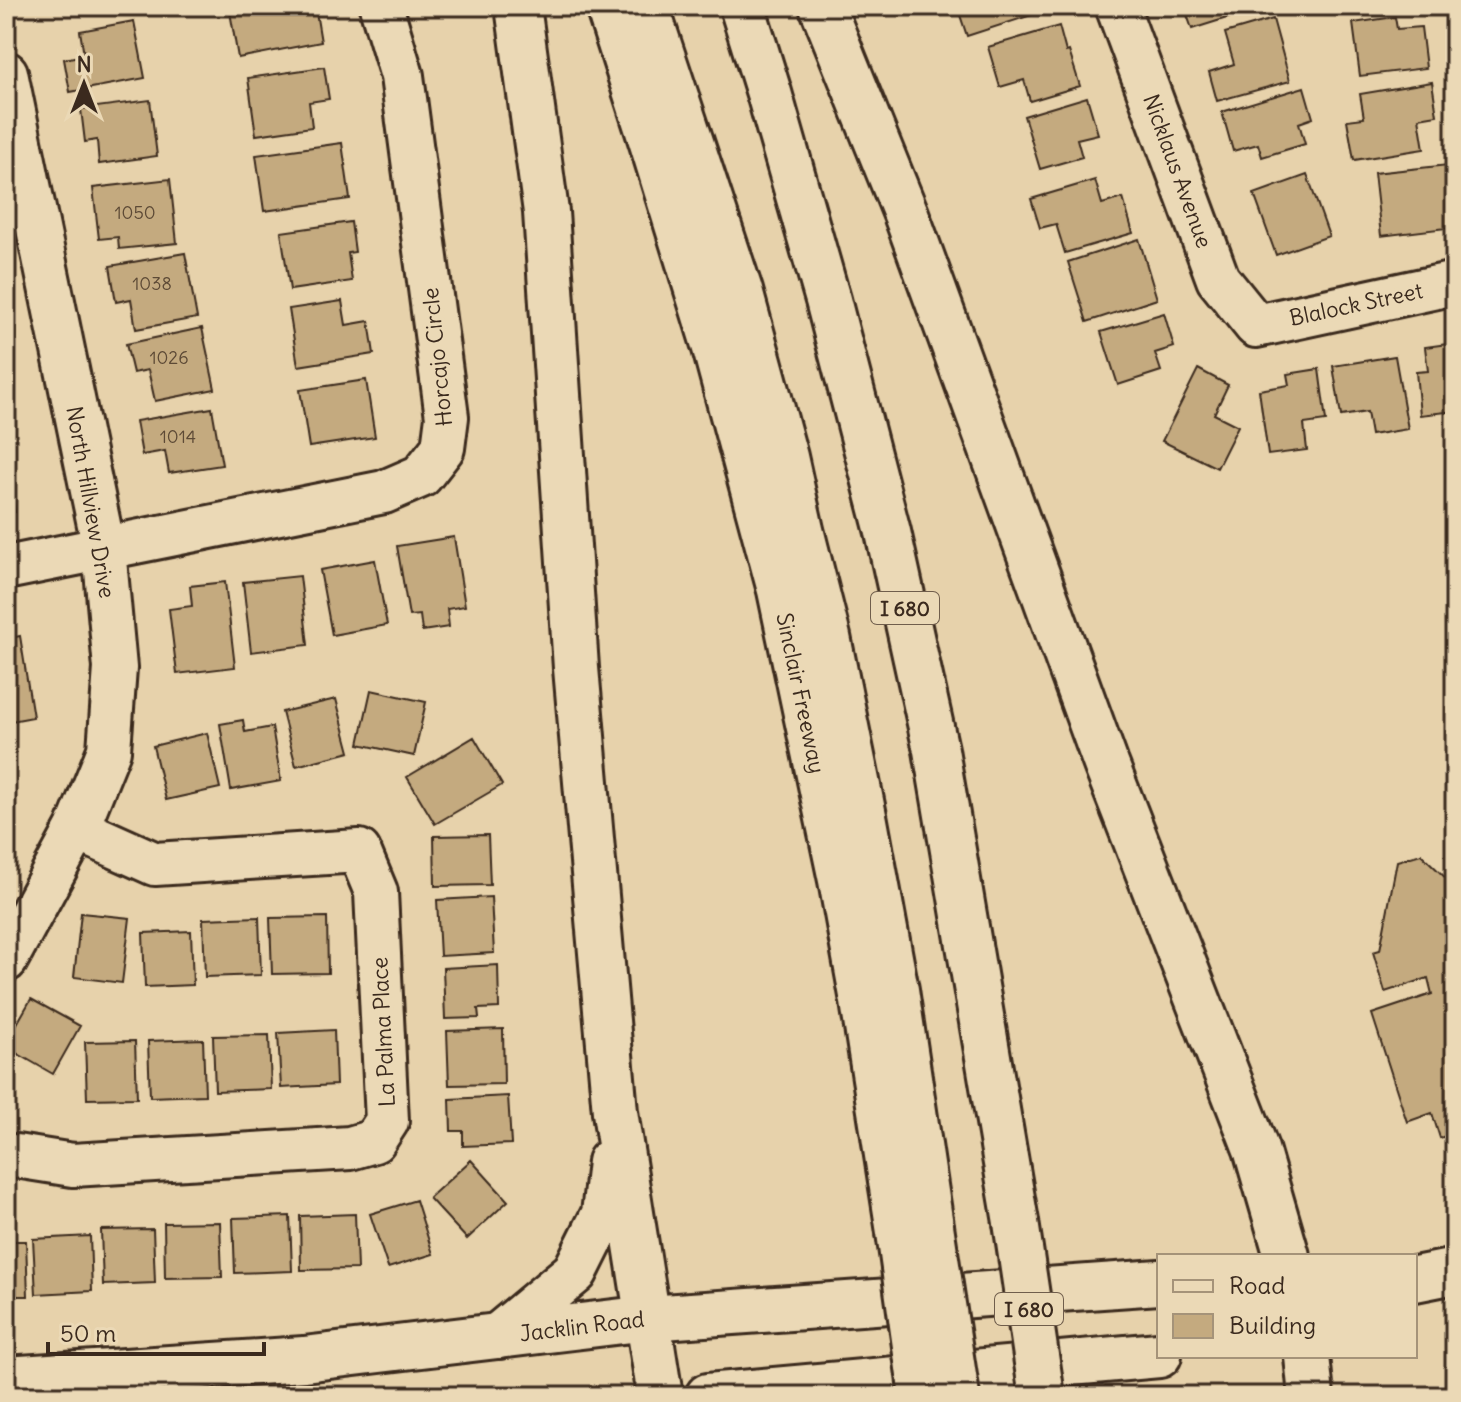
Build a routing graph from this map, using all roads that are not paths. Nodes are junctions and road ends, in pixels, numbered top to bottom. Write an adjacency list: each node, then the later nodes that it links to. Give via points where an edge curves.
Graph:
1 (381, 6): 11 (street, Horcajo Circle, via 402,76 446,404 443,448 421,476 384,492)
2 (518, 6): 15 (main road, via 546,212 576,668)
3 (608, 6): 17 (main road, Sinclair Freeway, via 715,348 780,590)
4 (646, 6): 17 (main road, via 740,291 828,637 896,990)
5 (742, 6): 31 (main road, I 680, bridge, via 828,300 888,532 936,750)
6 (822, 6): 18 (main road, via 906,214 1106,764 1256,1149)
7 (1117, 6): 10 (street, Nicklaus Avenue, via 1218,279)
8 (6, 73): 11 (street, North Hillview Drive)
9 (1455, 283): 10 (street, Blalock Street)
10 (1256, 326)
11 (104, 549): 12 (street, Horcajo Circle); 13 (street, North Hillview Drive, via 115,668 109,750)
12 (6, 568)
13 (77, 829): 14 (street, North Hillview Drive); 16 (street, La Palma Place, via 155,864 359,851 376,892 387,1121 374,1141 350,1148 73,1165)
14 (6, 960)
15 (615, 1112): 22 (main road); 23 (main road, via 604,1214 575,1272)
16 (16, 1156)
17 (915, 1229): 29 (main road, Sinclair Freeway, bridge); 30 (main road, bridge)
18 (1286, 1254)
19 (1455, 1271): 20 (main road)
20 (1417, 1279)
21 (1157, 1282): 22 (main road, Jacklin Road)
22 (648, 1318): 23 (main road, Jacklin Road); 27 (main road)
23 (498, 1336): 26 (main road, Jacklin Road, via 304,1359)
24 (1157, 1355): 28 (main road)
25 (1307, 1358): 32 (main road)
26 (6, 1379)
27 (660, 1396)
28 (708, 1396)
29 (922, 1396)
30 (957, 1396)
31 (1042, 1396)
32 (1311, 1396)

